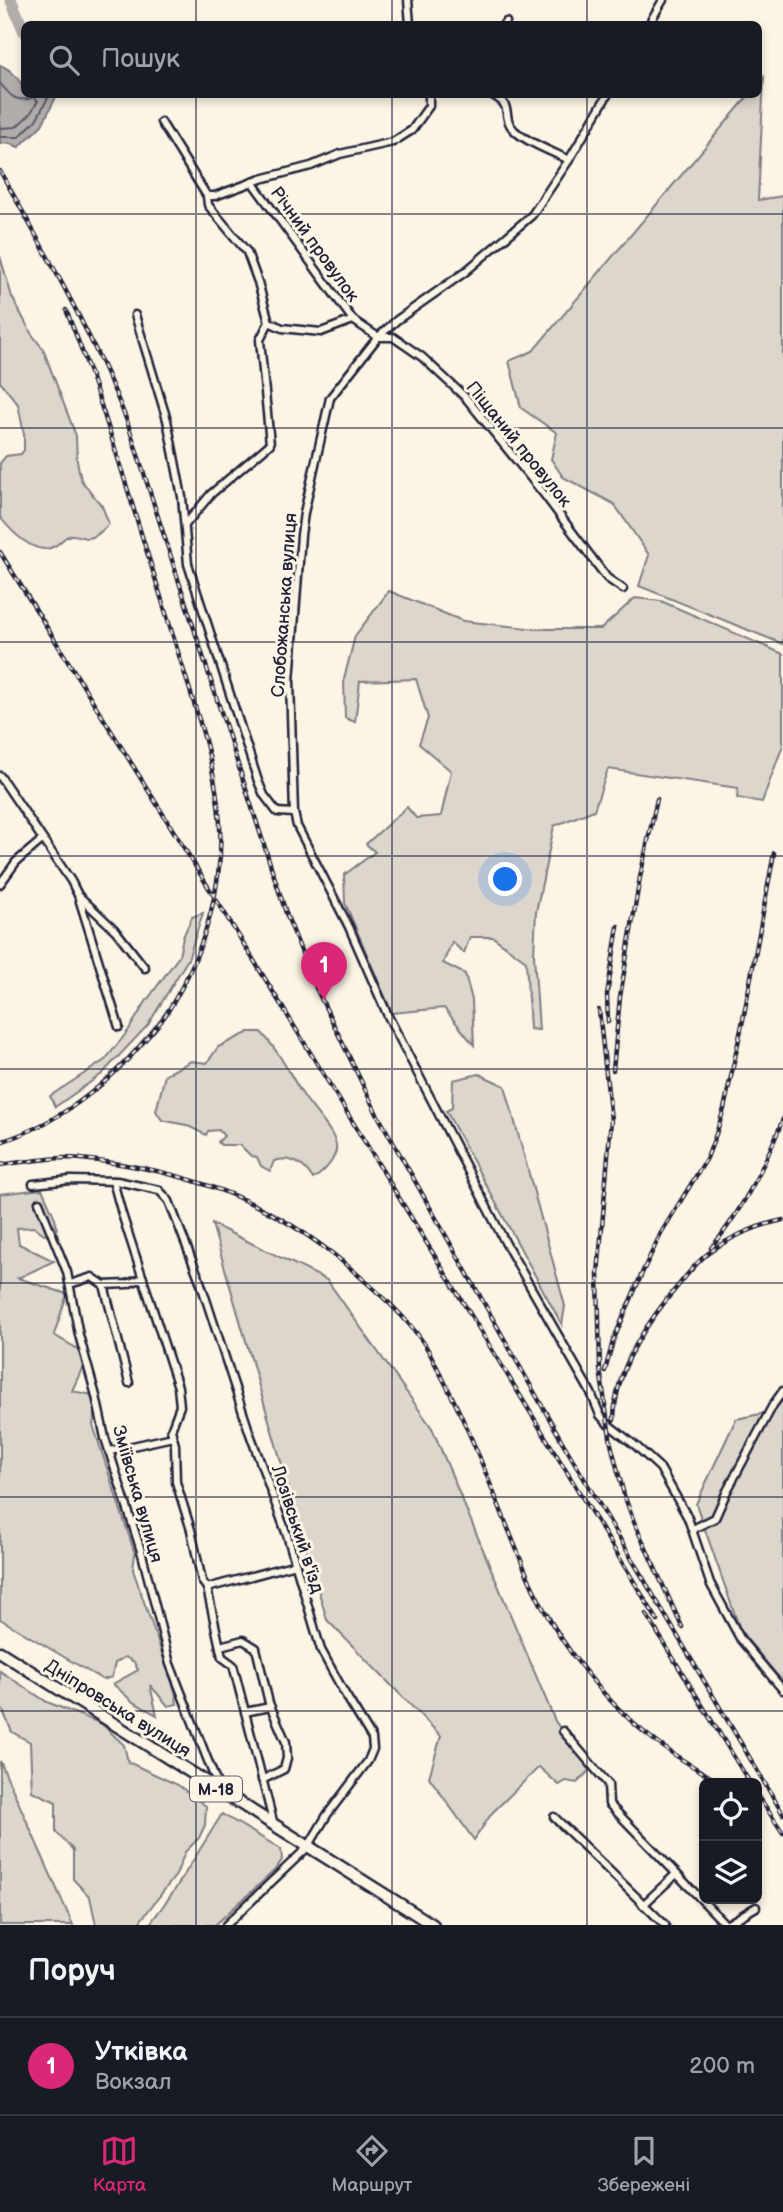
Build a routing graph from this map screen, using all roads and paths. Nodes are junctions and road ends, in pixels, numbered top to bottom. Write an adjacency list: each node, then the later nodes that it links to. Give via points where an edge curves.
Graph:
1 (408, 0): 3 (street)
2 (663, 0): 4 (street)
3 (410, 21)
4 (651, 21)
5 (429, 98): 10 (street, via 429,106 412,130 393,142)
6 (497, 98): 9 (street, via 507,107 509,125 516,133)
7 (606, 98): 9 (street, Слобожанська вулиця)
8 (162, 122): 11 (street)
9 (569, 160): 15 (street, Слобожанська вулиця, via 532,215)
10 (253, 181): 11 (street); 13 (street, Річний провулок)
11 (207, 196): 14 (street, via 208,205 247,252)
12 (135, 315): 16 (street, via 167,420)
13 (353, 320): 14 (street, Річний провулок, via 321,332); 15 (street, Піщаний провулок)
14 (269, 322): 16 (street, via 260,340 270,444 211,494)
15 (378, 338): 17 (street, Піщаний провулок, via 393,337 466,398 607,578); 19 (street, Слобожанська вулиця, via 330,398 303,513 290,681)
16 (185, 525): 19 (street, via 188,565 258,780 277,812)
17 (623, 589)
18 (0, 776): 20 (street)
19 (294, 813): 35 (street, Слобожанська вулиця, via 388,1016 600,1415 660,1468)
20 (42, 840): 21 (street, via 16,862); 22 (street)
21 (0, 884)
22 (78, 895): 23 (street, via 116,931); 24 (street)
23 (145, 968)
24 (119, 1027)
25 (113, 1181): 26 (street); 28 (street); 36 (street, Лозівський в'їзд, via 159,1190 169,1201)
26 (33, 1184)
27 (39, 1202): 29 (street, Зміївська вулиця)
28 (143, 1278): 30 (street); 33 (street, via 180,1396)
29 (70, 1284): 30 (street, via 92,1277); 34 (street, Зміївська вулиця)
30 (104, 1285): 31 (street)
31 (129, 1383)
32 (783, 1391): 35 (street, via 715,1518)
33 (173, 1437): 34 (street); 37 (street, via 176,1482)
34 (110, 1451): 45 (street, Зміївська вулиця, via 170,1664)
35 (693, 1529): 40 (street, Слобожанська вулиця, via 710,1583 741,1640)
36 (296, 1564): 37 (street); 48 (street, Лозівський в'їзд, via 321,1650 372,1738 373,1748)
37 (206, 1588): 38 (street)
38 (220, 1646): 41 (street, via 243,1640 256,1648); 42 (street, via 222,1657 233,1665)
39 (0, 1651): 45 (highway, Дніпровська вулиця / М-18)
40 (783, 1690)
41 (270, 1707): 42 (street); 44 (street, via 286,1742 287,1758 284,1769)
42 (245, 1712): 44 (street)
43 (563, 1731): 49 (street, via 608,1784 609,1804)
44 (262, 1780): 47 (street)
45 (219, 1790): 47 (highway, Дніпровська вулиця / М-18)
46 (554, 1817): 50 (street)
47 (274, 1825): 48 (highway, Дніпровська вулиця / М-18)
48 (309, 1847): 52 (street); 53 (highway, Дніпровська вулиця / М-18)
49 (676, 1874): 50 (street); 55 (street)
50 (643, 1906): 54 (street)
51 (756, 1907): 55 (street)
52 (226, 1925)
53 (433, 1925)
54 (665, 1925)
55 (726, 1925)

